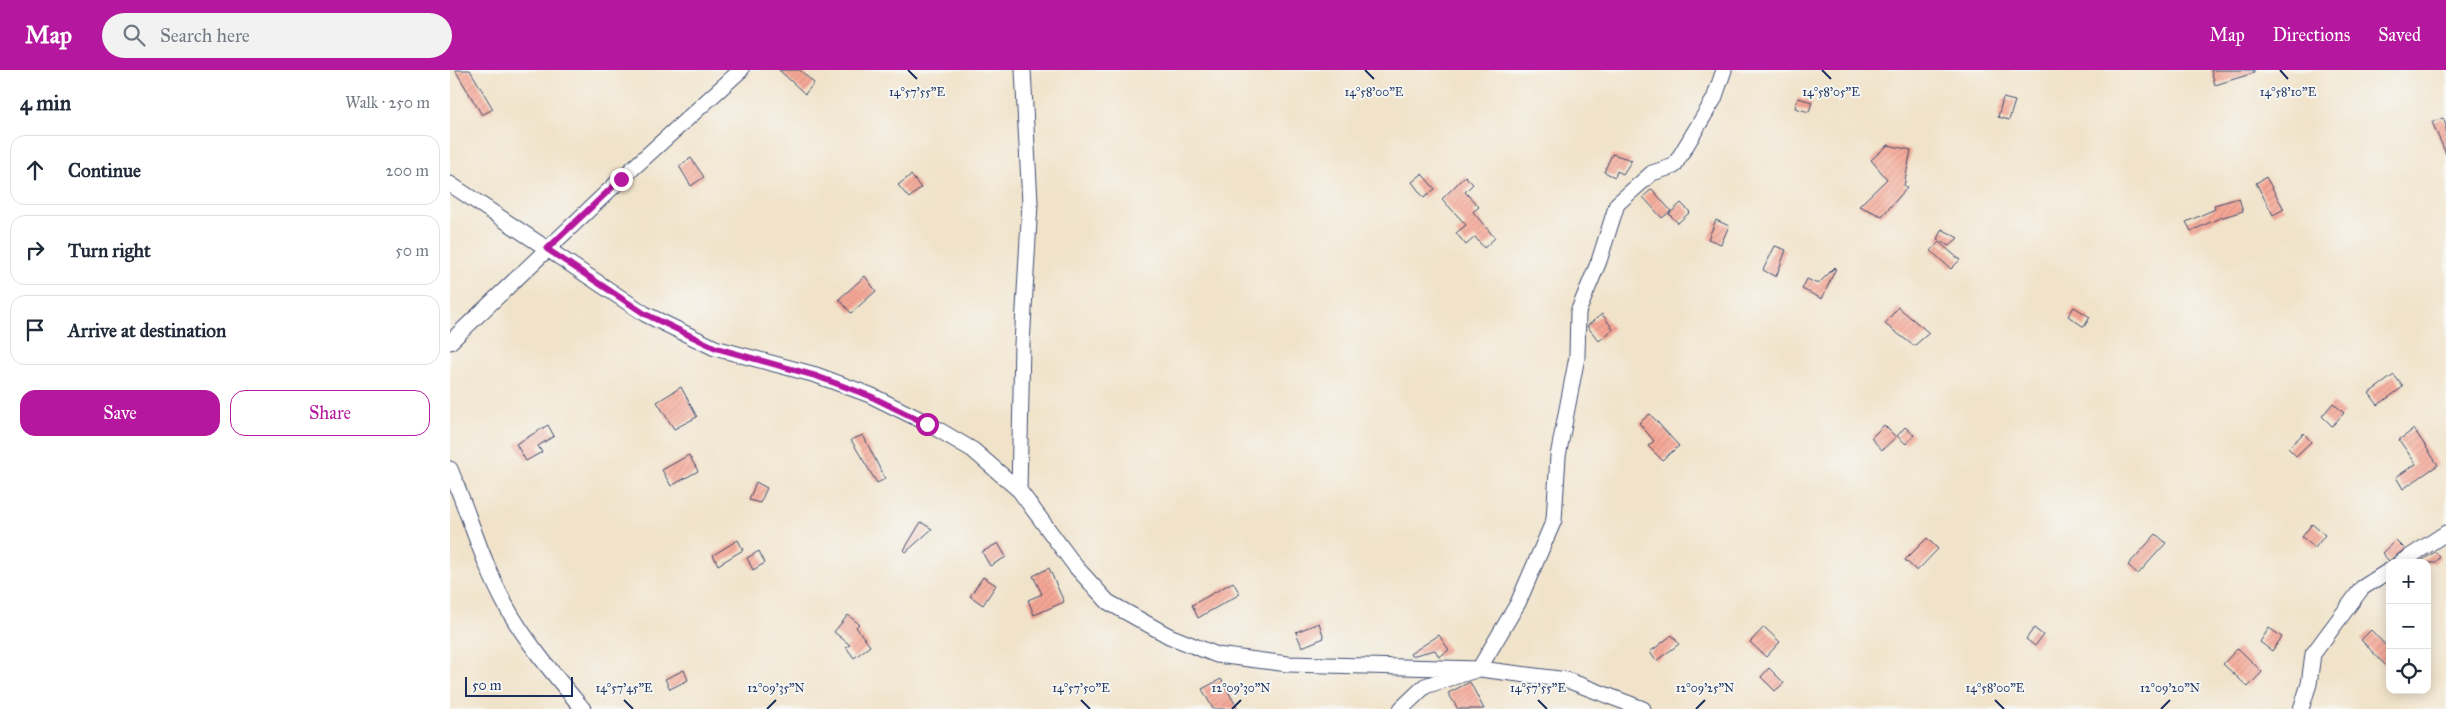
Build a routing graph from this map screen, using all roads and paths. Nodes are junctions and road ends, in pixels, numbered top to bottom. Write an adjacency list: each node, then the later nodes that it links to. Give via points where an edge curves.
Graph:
1 (741, 70): 5 (street)
2 (1023, 70): 8 (street, via 1030,203 1022,344)
3 (1724, 70): 12 (street, via 1714,99 1674,166 1652,173 1617,204 1600,261 1578,312 1576,357 1558,456 1554,520 1518,603)
4 (450, 184): 5 (street)
5 (547, 249): 6 (street); 8 (street, via 645,314 716,348 816,376 870,396 927,424 973,450)
6 (450, 342)
7 (450, 469): 13 (street, via 479,547 506,605 548,668)
8 (1019, 490): 12 (street, via 1076,567 1108,602 1169,636 1217,655 1288,664)
9 (2446, 533): 10 (street)
10 (2406, 559)
11 (2386, 573): 16 (street, via 2362,588 2313,654)
12 (1479, 668): 14 (street, via 1425,686); 15 (street, via 1567,680)
13 (583, 709)
14 (1401, 709)
15 (1642, 709)
16 (2301, 709)

